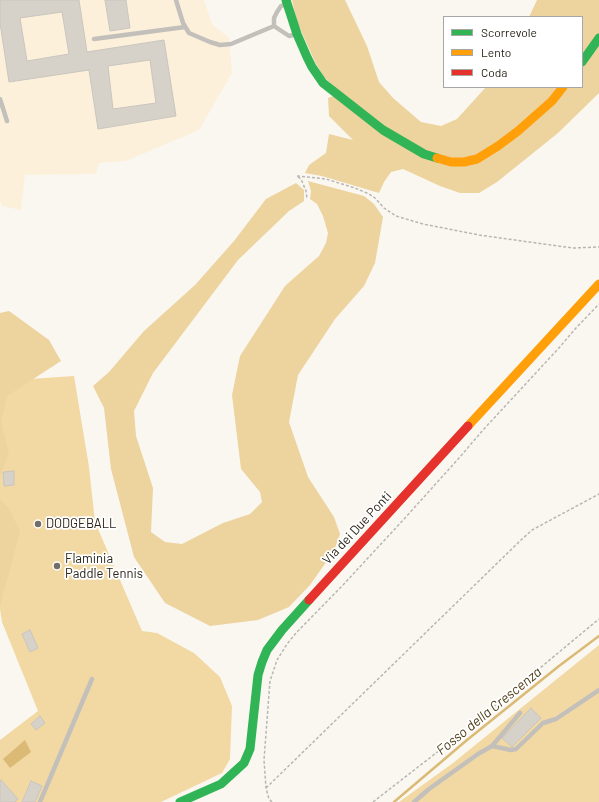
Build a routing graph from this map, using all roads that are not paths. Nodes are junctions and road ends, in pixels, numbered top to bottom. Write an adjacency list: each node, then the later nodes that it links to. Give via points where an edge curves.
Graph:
1 (176, 0): 4 (lane)
2 (286, 2): 3 (lane, via 277,12); 5 (street)
3 (274, 26): 4 (lane, via 231,44 220,45 189,33); 5 (lane, via 289,36)
4 (185, 27): 7 (lane)
5 (297, 34): 9 (street, via 312,67 323,83 383,130 424,154 446,161 470,161 498,146 552,101)
6 (599, 38): 8 (street)
7 (94, 39)
8 (583, 61)
9 (562, 88)
10 (0, 98): 11 (lane)
11 (7, 121)
12 (599, 284): 18 (street, Via dei Due Ponti, via 282,630 267,650 258,675 252,737 244,763 221,784)
13 (92, 679): 17 (lane)
14 (599, 690): 16 (lane, via 556,718 543,723 516,749)
15 (520, 713): 16 (lane)
16 (492, 746): 19 (lane)
17 (40, 802)
18 (180, 802)
19 (414, 802)

